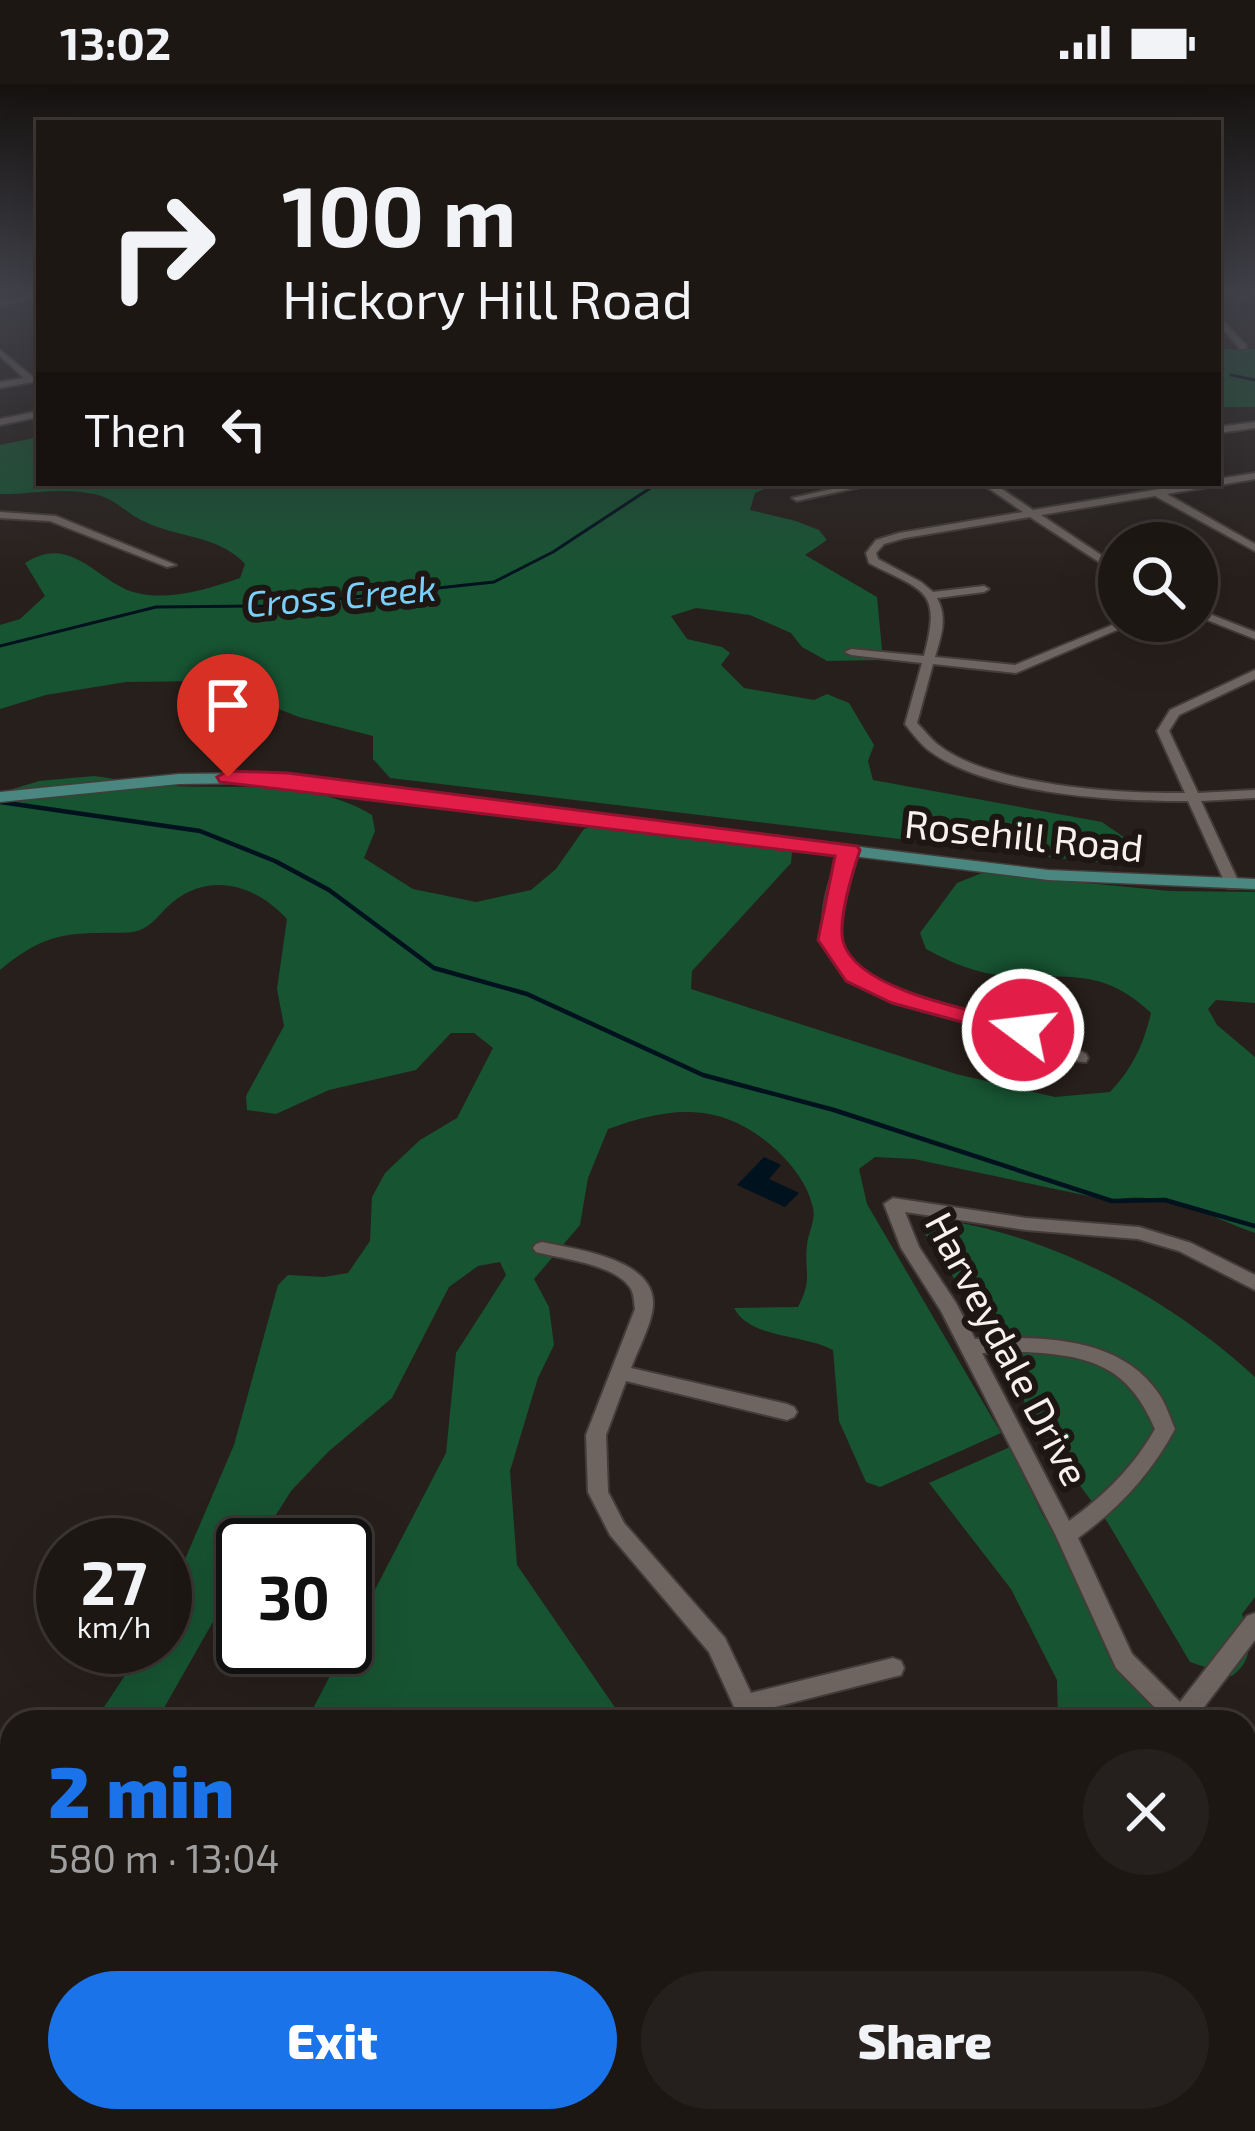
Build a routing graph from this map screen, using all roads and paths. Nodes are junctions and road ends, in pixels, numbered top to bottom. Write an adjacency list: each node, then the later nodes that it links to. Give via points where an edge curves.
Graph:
1 (36, 415): 2 (street)
2 (0, 422)
3 (1255, 425): 4 (street)
4 (1221, 430)
5 (1255, 476): 6 (street)
6 (1221, 482)
7 (858, 486): 11 (street)
8 (990, 486): 12 (street)
9 (1201, 486): 10 (street)
10 (1158, 494): 12 (street); 14 (street)
11 (797, 498)
12 (1030, 514): 15 (street); 18 (street, via 874,546 873,561)
13 (0, 515): 16 (street, via 52,518)
14 (1255, 548)
15 (1098, 558)
16 (171, 565)
17 (984, 589): 18 (street)
18 (932, 595): 23 (street, via 940,618)
19 (1218, 621): 21 (street)
20 (1098, 636): 23 (street, via 1022,668)
21 (1255, 636)
22 (851, 652): 23 (street)
23 (927, 661): 26 (street, via 910,724 949,758 1079,794)
24 (1255, 674): 26 (street, via 1164,724)
25 (1255, 794): 26 (street)
26 (1192, 796): 30 (street)
27 (0, 797): 28 (main road, Rosehill Road, via 258,778)
28 (849, 850): 30 (main road, Rosehill Road, via 1099,879); 31 (street, via 830,940 855,976 901,998 1023,1030)
29 (1255, 884): 30 (main road, Rosehill Road)
30 (1233, 885)
31 (1080, 1058)
32 (542, 1248): 35 (street, via 616,1268 639,1283 644,1309)
33 (1255, 1283): 34 (street, Harveydale Drive, via 1139,1233 893,1204)
34 (968, 1347): 37 (street, Harveydale Drive); 37 (street, via 1035,1341 1104,1355 1159,1405 1165,1429 1150,1457)
35 (618, 1372): 36 (street); 40 (street, via 596,1435 598,1492 617,1529 717,1645)
36 (787, 1412)
37 (1066, 1535): 42 (street, Harveydale Drive, via 1124,1660)
38 (1255, 1623): 43 (street, Harveydale Drive)
39 (893, 1668): 41 (street)
40 (748, 1710)
41 (759, 1710)
42 (1173, 1710)
43 (1190, 1710)

